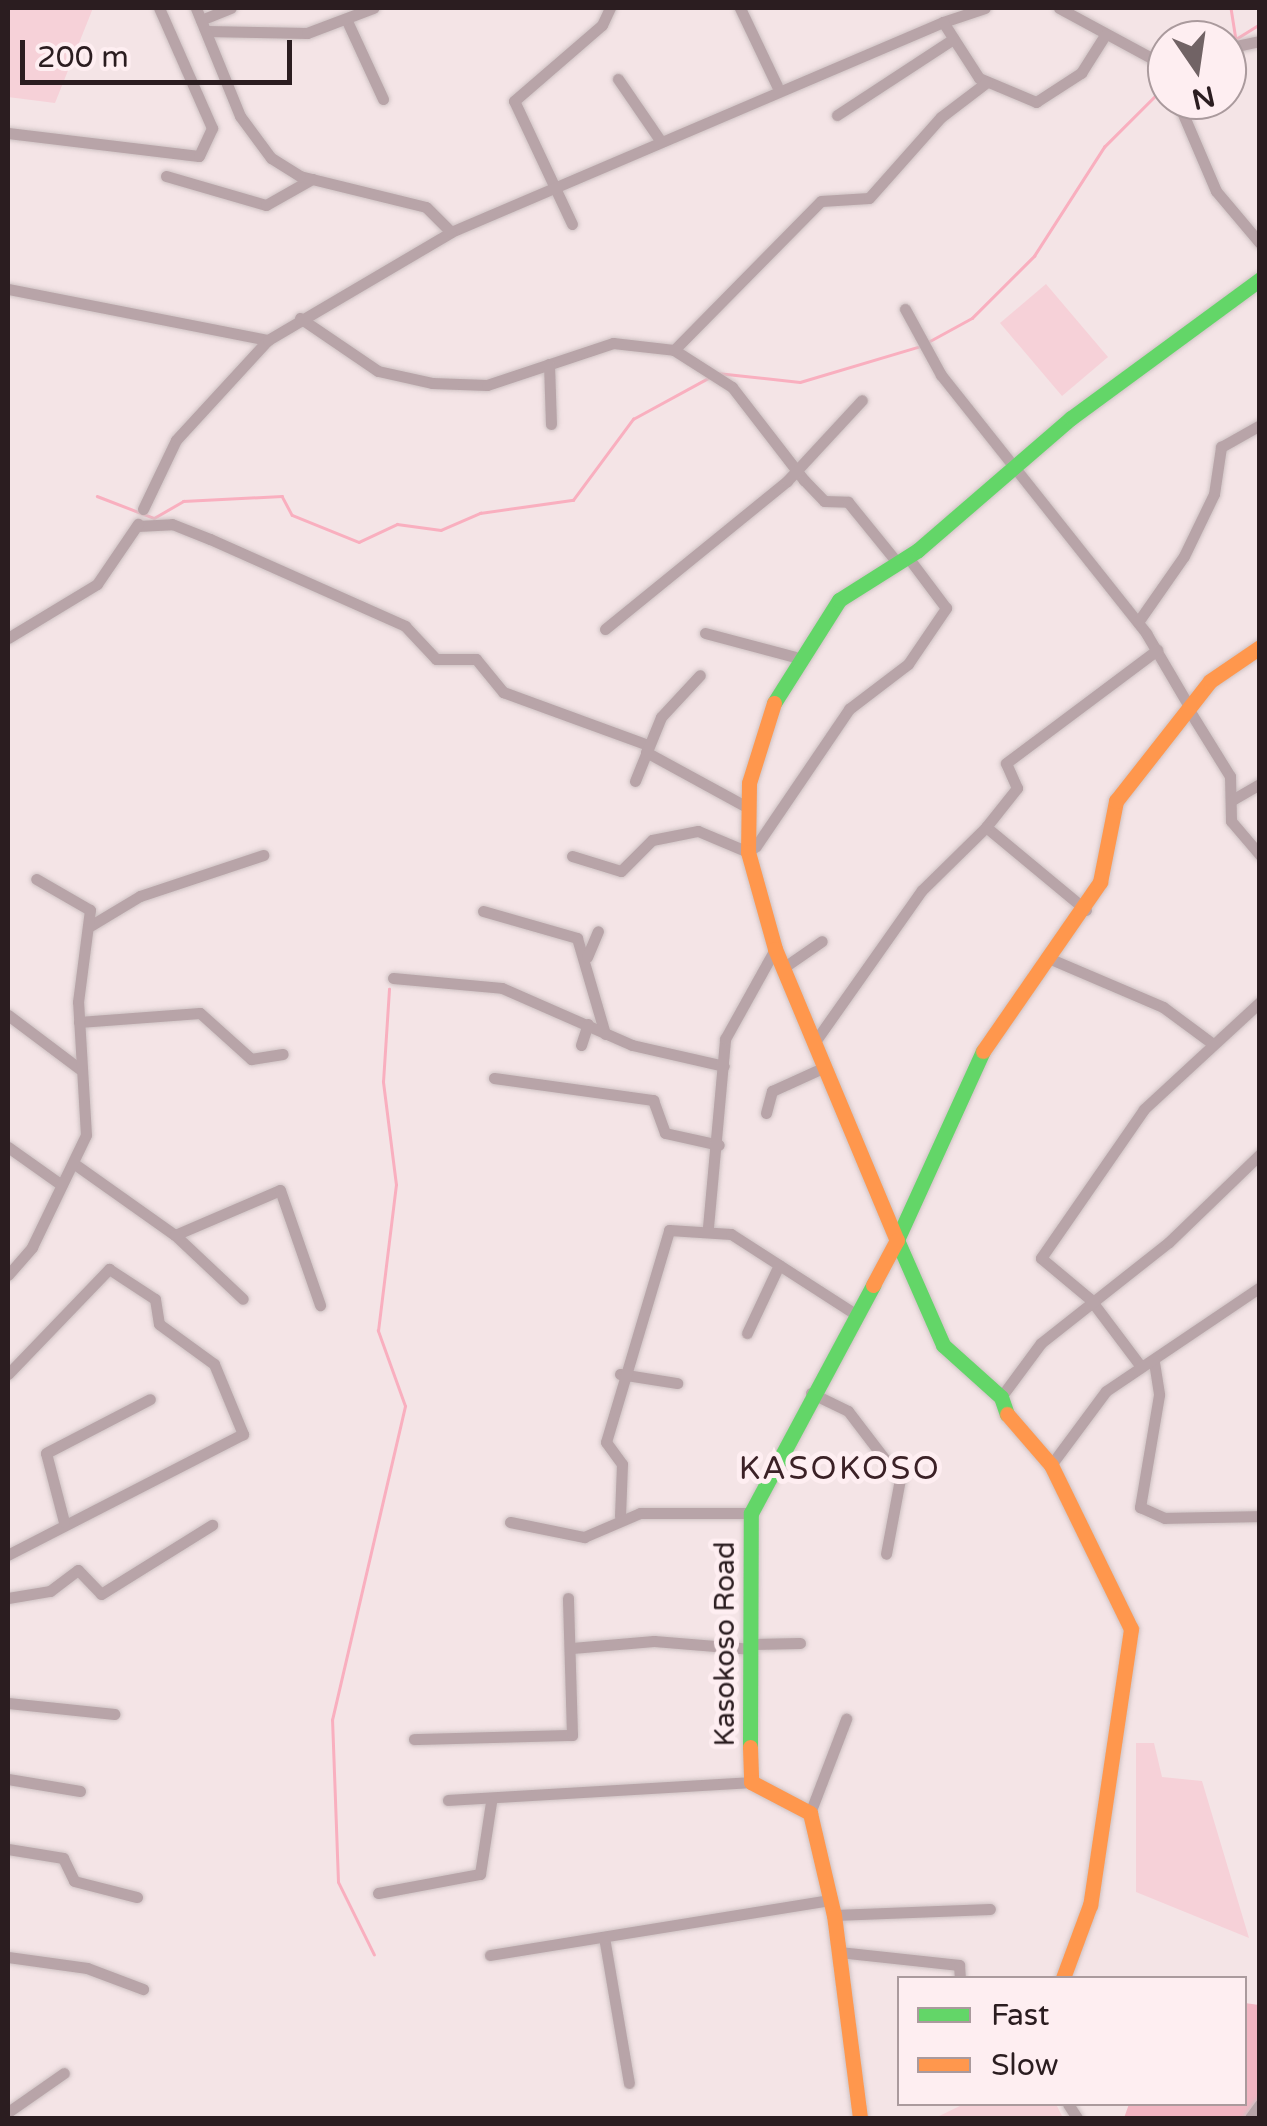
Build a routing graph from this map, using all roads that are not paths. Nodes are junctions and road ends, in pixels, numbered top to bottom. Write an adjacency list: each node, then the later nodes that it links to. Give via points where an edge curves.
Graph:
1 (159, 8): 20 (street, via 212,128 199,156)
2 (231, 8): 8 (street)
3 (374, 8): 9 (street)
4 (610, 8): 25 (street, via 602,25 515,96 514,119)
5 (740, 8): 16 (street)
6 (986, 8): 10 (street)
7 (1059, 8): 11 (street)
8 (201, 19): 9 (street, via 307,33); 22 (street, via 250,135)
9 (347, 20): 17 (street)
10 (943, 22): 12 (street); 16 (street)
11 (1105, 35): 13 (street); 15 (street, via 1081,73 1041,101)
12 (953, 40): 15 (street); 18 (street)
13 (1147, 56)
14 (618, 79): 21 (street)
15 (988, 82): 35 (street, via 942,117 869,198 821,201)
16 (776, 86): 21 (street)
17 (383, 99)
18 (837, 115)
19 (1186, 120): 29 (street, via 1216,191)
20 (8, 133)
21 (660, 140): 25 (street)
22 (297, 175): 24 (street); 26 (street)
23 (166, 176): 26 (street, via 266,205)
24 (312, 179): 26 (street); 28 (street, via 426,207)
25 (551, 187): 27 (street); 28 (street)
26 (298, 189)
27 (572, 224)
28 (451, 232): 33 (street)
29 (1260, 242)
30 (1260, 279): 41 (street)
31 (8, 289): 34 (street)
32 (905, 310): 41 (street)
33 (300, 318): 34 (street); 36 (street, via 406,380 487,386)
34 (268, 340): 42 (street, via 176,440)
35 (674, 350): 36 (street, via 628,341); 40 (street, via 714,373)
36 (549, 364): 38 (street)
37 (862, 400): 40 (street)
38 (551, 424)
39 (1260, 426): 44 (street, via 1222,447 1214,494 1184,556)
40 (796, 470): 43 (street, via 824,500 848,502); 45 (street)
41 (1010, 470): 43 (street); 44 (street)
42 (143, 509)
43 (902, 559): 50 (street, via 840,600); 59 (street, via 946,608 908,664 849,709 781,819)
44 (1138, 622): 49 (street)
45 (606, 629)
46 (705, 633): 50 (street)
47 (8, 638): 53 (street, via 97,584 137,525 172,524 406,626 436,659 476,659 503,692)
48 (1260, 648): 52 (street, Kasokoso Road)
49 (1157, 650): 52 (street); 58 (street, via 1006,763 1017,788)
50 (795, 657): 57 (street)
51 (700, 675): 53 (street)
52 (1189, 709): 56 (street, via 1228,770); 64 (street, Kasokoso Road, via 1116,802 1106,868)
53 (647, 749): 54 (street); 57 (street)
54 (634, 781)
55 (1260, 784): 56 (street)
56 (1232, 800): 61 (street, via 1231,821)
57 (745, 806): 59 (street)
58 (986, 828): 64 (street); 79 (street, via 910,904)
59 (748, 852): 62 (street, via 705,830 652,840 620,871); 69 (street)
60 (263, 855): 66 (street, via 140,896)
61 (1260, 855)
62 (572, 856)
63 (36, 879): 66 (street, via 88,906)
64 (1086, 910): 71 (street, Kasokoso Road)
65 (483, 911): 70 (street, via 558,928)
66 (90, 926): 76 (street)
67 (598, 931): 70 (street)
68 (822, 941): 72 (street)
69 (775, 949): 72 (street); 83 (street, via 732,1015)
70 (587, 957): 78 (street)
71 (1046, 957): 80 (street, via 1163,1007); 95 (street, Kasokoso Road, via 985,1046)
72 (783, 968): 79 (street)
73 (393, 978): 77 (street, via 502,988)
74 (1260, 1002): 80 (street)
75 (8, 1015): 85 (street)
76 (79, 1022): 82 (street, via 200,1013 251,1059); 85 (street)
77 (588, 1024): 78 (street); 81 (street)
78 (604, 1034): 83 (street)
79 (814, 1043): 84 (street)
80 (1213, 1044): 99 (street, via 1144,1109 1041,1258)
81 (581, 1045)
82 (283, 1054)
83 (724, 1066): 89 (street)
84 (826, 1068): 87 (street, via 772,1091); 95 (street)
85 (80, 1069): 91 (street, via 86,1135)
86 (494, 1078): 89 (street, via 652,1100 665,1133)
87 (766, 1113)
88 (8, 1146): 92 (street)
89 (719, 1146): 93 (street)
90 (1260, 1154): 99 (street, via 1170,1242)
91 (76, 1165): 92 (street); 94 (street)
92 (60, 1184): 97 (street, via 32,1248)
93 (708, 1227): 96 (street); 107 (street, via 666,1232)
94 (175, 1235): 100 (street); 101 (street, via 280,1190)
95 (897, 1240): 102 (street, Kasokoso Road); 110 (street, via 944,1345)
96 (779, 1265): 102 (street); 103 (street)
97 (8, 1275)
98 (1260, 1287): 104 (street)
99 (1090, 1299): 105 (street); 110 (street, via 1034,1350)
100 (243, 1300)
101 (320, 1305)
102 (855, 1314): 109 (street, Kasokoso Road)
103 (747, 1333)
104 (1154, 1362): 105 (street); 115 (street, via 1158,1395 1140,1507 1164,1518)
105 (1140, 1364): 112 (street, via 1098,1399)
106 (8, 1374): 116 (street, via 106,1268 156,1299 159,1324 225,1384 242,1437)
107 (620, 1374): 108 (street); 114 (street, via 606,1445 622,1464)
108 (677, 1383)
109 (811, 1393): 113 (street, Kasokoso Road); 119 (street, via 848,1412 900,1480)
110 (1001, 1398): 112 (street, via 1013,1431)
111 (150, 1399): 116 (street, via 46,1453)
112 (1051, 1466): 146 (street, via 1122,1608 1132,1648 1090,1905)
113 (751, 1513): 114 (street); 124 (street, Kasokoso Road)
114 (620, 1516): 117 (street, via 612,1530 584,1538)
115 (1260, 1516)
116 (64, 1522): 120 (street)
117 (510, 1522)
118 (212, 1525): 121 (street, via 101,1594 78,1570 50,1591)
119 (886, 1554)
120 (8, 1555)
121 (8, 1598)
122 (568, 1598): 125 (street)
123 (800, 1643): 124 (street)
124 (752, 1647): 125 (street, via 654,1641); 131 (street, Kasokoso Road)
125 (572, 1648): 129 (street, via 572,1736)
126 (8, 1703): 127 (street)
127 (114, 1714)
128 (846, 1719): 135 (street)
129 (414, 1739)
130 (8, 1778): 132 (street)
131 (751, 1782): 134 (street); 135 (street, Kasokoso Road)
132 (80, 1791)
133 (448, 1800): 134 (street)
134 (492, 1802): 137 (street, via 480,1874)
135 (810, 1813): 139 (street)
136 (8, 1849): 138 (street, via 66,1859 74,1881)
137 (378, 1892)
138 (137, 1898)
139 (833, 1907): 140 (street); 141 (street); 142 (street)
140 (990, 1909)
141 (604, 1937): 143 (street); 149 (street)
142 (838, 1952): 145 (street, via 959,1965); 152 (street)
143 (490, 1955)
144 (8, 1957): 147 (street, via 86,1968)
145 (960, 1976)
146 (1064, 1976)
147 (143, 1989)
148 (64, 2073): 151 (street)
149 (629, 2082)
150 (1260, 2104): 153 (street)
151 (8, 2112)
152 (860, 2118)
153 (1250, 2118)

